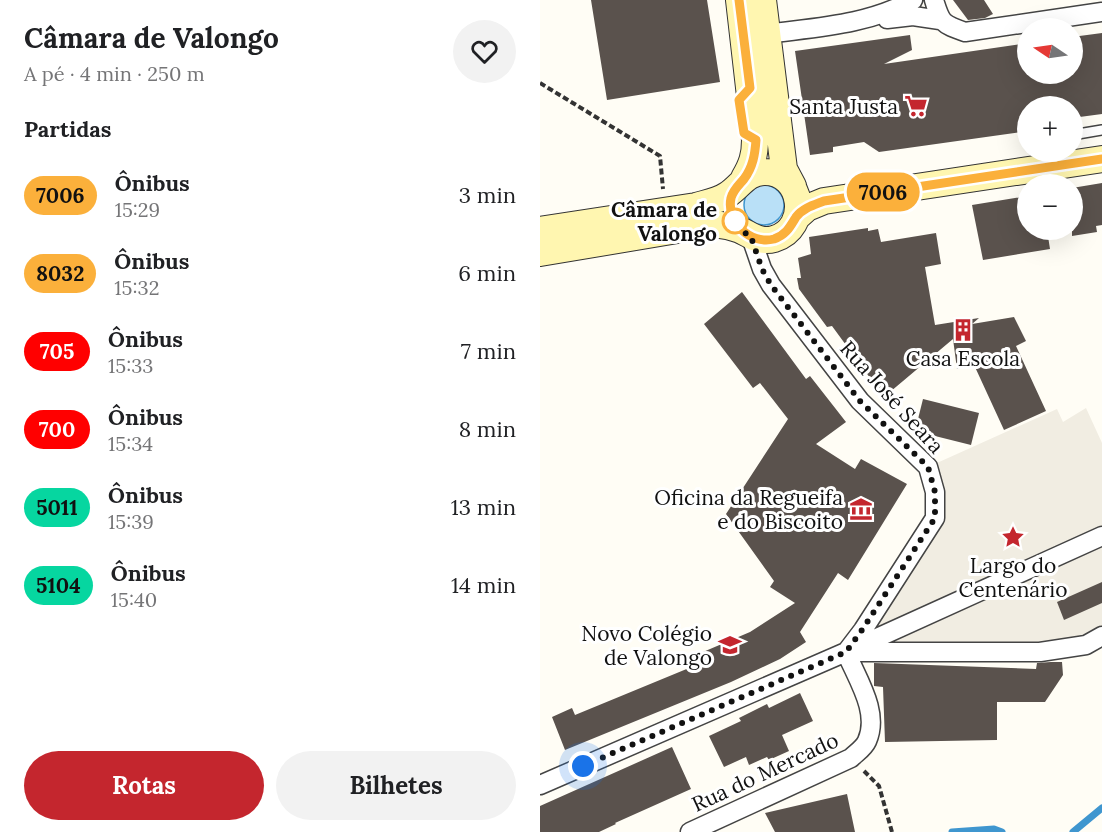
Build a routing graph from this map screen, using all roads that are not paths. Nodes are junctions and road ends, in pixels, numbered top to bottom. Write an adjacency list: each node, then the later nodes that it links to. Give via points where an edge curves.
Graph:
1 (739, 0): 15 (main road, via 745,94 755,154)
2 (763, 0): 8 (main road)
3 (913, 0): 7 (street)
4 (934, 0): 6 (street)
5 (1102, 12): 6 (street, via 965,32)
6 (940, 20): 7 (street, via 913,16)
7 (856, 22): 8 (street)
8 (767, 34): 16 (main road, via 784,169)
9 (1102, 130): 10 (lane)
10 (1083, 133)
11 (1102, 144): 12 (main road)
12 (1083, 147)
13 (1017, 156): 16 (main road, via 825,187)
14 (1102, 159): 17 (main road, via 824,201)
15 (740, 183): 16 (main road, via 765,171 785,178); 18 (main road, via 721,198 696,206); 19 (main road, via 731,198 731,210)
16 (793, 186): 17 (main road, via 799,206)
17 (797, 217): 19 (main road, via 784,234 774,239 762,240)
18 (540, 230)
19 (746, 234): 20 (main road, via 726,225 699,225); 23 (street, Rua José Seara, via 771,285 860,401 928,467 935,492 935,518)
20 (540, 253)
21 (1102, 536): 23 (street)
22 (1102, 636): 23 (street, via 1086,645 1040,652)
23 (846, 652): 24 (street); 25 (street, Rua do Mercado, via 867,701 871,726 866,744 851,758)
24 (540, 785)
25 (690, 832)

